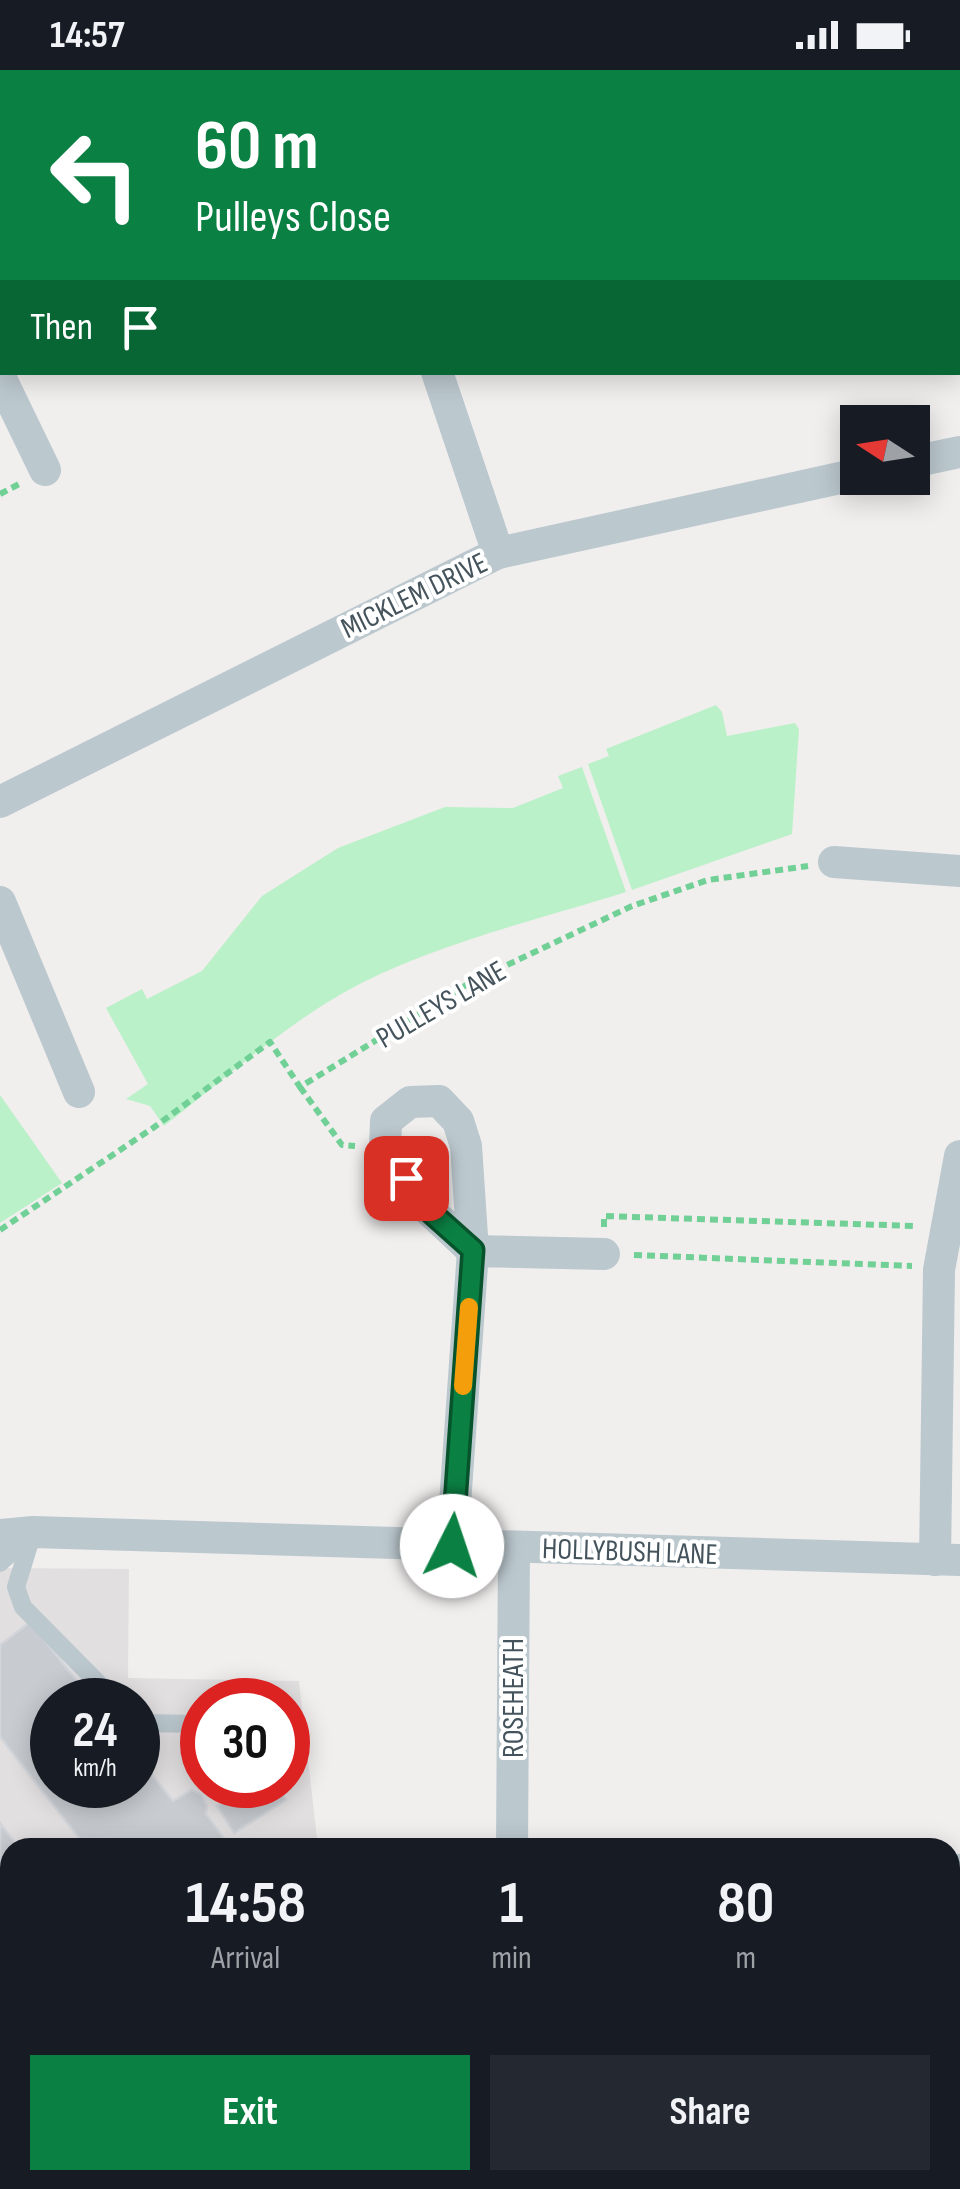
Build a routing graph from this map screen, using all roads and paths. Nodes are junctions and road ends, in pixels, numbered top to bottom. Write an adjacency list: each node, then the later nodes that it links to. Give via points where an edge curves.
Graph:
1 (438, 375): 7 (street)
2 (0, 377): 5 (street)
3 (960, 452): 4 (street)
4 (930, 458)
5 (44, 470)
6 (840, 478): 7 (street, MICKLEM DRIVE)
7 (498, 554): 8 (street, MICKLEM DRIVE)
8 (0, 802)
9 (834, 862): 10 (street); 12 (path, PULLEYS LANE, via 708,880 632,906 471,982)
10 (960, 871)
11 (0, 902): 13 (street)
12 (300, 1088): 14 (path, via 342,1145); 17 (path, via 270,1042)
13 (79, 1092)
14 (385, 1148): 18 (street, via 426,1208); 18 (street, via 386,1121 410,1102 438,1102 458,1121 466,1146)
15 (960, 1156): 16 (street)
16 (947, 1227): 19 (path, via 604,1216); 20 (street)
17 (0, 1230)
18 (473, 1250): 19 (street); 23 (street)
19 (604, 1254): 20 (path)
20 (939, 1270): 25 (street)
21 (33, 1532): 22 (street, HOLLYBUSH LANE); 23 (street, HOLLYBUSH LANE); 26 (lane); 27 (lane, via 16,1587 23,1607)
22 (0, 1535)
23 (452, 1546): 24 (street, HOLLYBUSH LANE)
24 (514, 1548): 25 (street, HOLLYBUSH LANE); 28 (street, ROSEHEATH)
25 (947, 1560)
26 (0, 1563)
27 (93, 1678)
28 (512, 1838)

